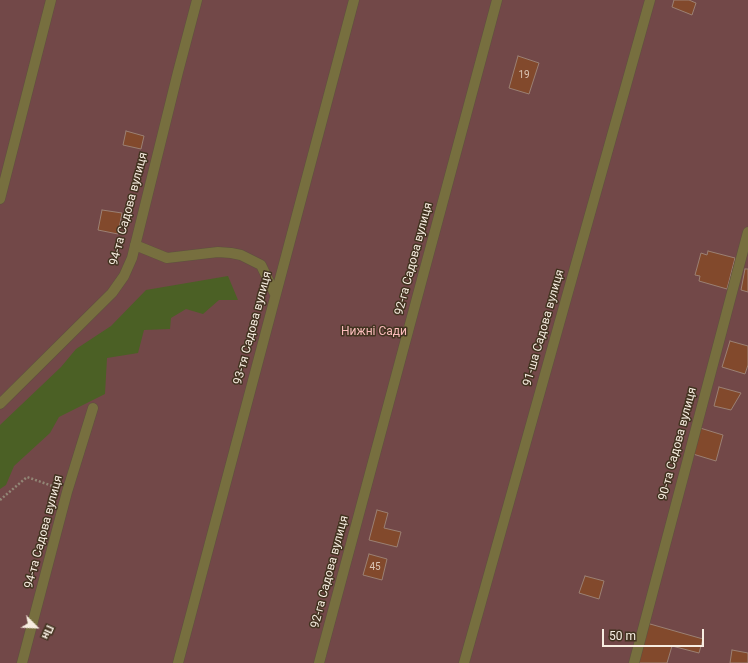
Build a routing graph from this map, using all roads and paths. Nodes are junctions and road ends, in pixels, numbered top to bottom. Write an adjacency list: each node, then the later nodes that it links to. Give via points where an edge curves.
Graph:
1 (51, 0): 6 (street)
2 (197, 0): 8 (street, 94-та Садова вулиця)
3 (354, 0): 9 (street, 93-тя Садова вулиця)
4 (497, 0): 16 (street, 92-га Садова вулиця)
5 (650, 0): 17 (street, 91-ша Садова вулиця)
6 (0, 199)
7 (748, 232): 18 (street, 90-та Садова вулиця)
8 (135, 245): 9 (street, via 167,258 218,252 241,255 261,265); 10 (street, 94-та Садова вулиця, via 124,276 112,292)
9 (275, 294): 15 (street, 93-тя Садова вулиця)
10 (0, 404)
11 (93, 408): 12 (street, 94-та Садова вулиця)
12 (67, 492): 13 (path, via 27,477); 14 (street, 94-та Садова вулиця)
13 (0, 500)
14 (22, 663)
15 (178, 663)
16 (320, 663)
17 (464, 663)
18 (634, 663)

